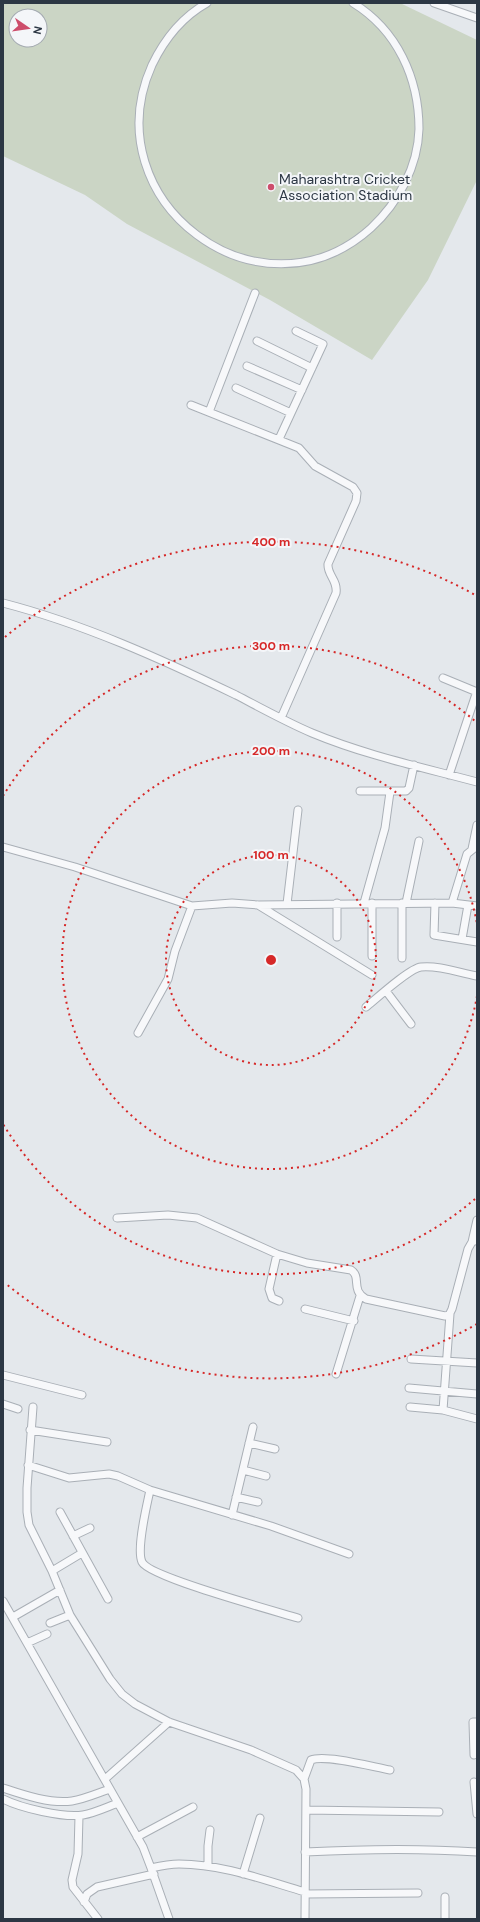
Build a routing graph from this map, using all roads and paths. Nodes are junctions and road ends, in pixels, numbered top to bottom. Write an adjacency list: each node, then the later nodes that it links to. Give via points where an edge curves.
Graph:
1 (207, 3): 2 (street, via 176,28 159,51 146,78 140,114 140,136 146,165 158,192 175,216 196,236 221,251 249,260 278,263 307,260 328,254 361,237 383,217 400,193 412,166 419,138 419,108 413,80 401,53 384,29)
2 (352, 3)
3 (434, 3): 4 (street)
4 (477, 18)
5 (255, 293): 13 (street)
6 (296, 331): 9 (street, via 323,344)
7 (257, 341): 9 (street)
8 (248, 366): 11 (street)
9 (312, 368): 11 (street)
10 (236, 388): 14 (street)
11 (302, 390): 14 (street)
12 (191, 405): 13 (street)
13 (209, 412): 15 (street)
14 (291, 413): 15 (street)
15 (279, 439): 19 (street, via 299,448 316,466 356,490 358,497 328,564 327,569 337,584 336,593)
16 (3, 603): 19 (street, via 85,628 195,676)
17 (443, 678): 18 (street)
18 (477, 692): 21 (street)
19 (281, 718): 20 (street, via 341,744)
20 (414, 765): 21 (street); 24 (street, via 409,788 406,791)
21 (449, 774): 22 (street)
22 (477, 782)
23 (360, 790): 24 (street)
24 (390, 792): 31 (street, via 385,828)
25 (298, 810): 37 (street)
26 (477, 824): 29 (street)
27 (419, 841): 33 (street)
28 (3, 847): 39 (street, via 75,867)
29 (474, 848): 35 (street, via 467,854)
30 (337, 903): 31 (street); 37 (street); 41 (street)
31 (364, 903): 32 (street)
32 (372, 903): 33 (street); 44 (street)
33 (404, 903): 34 (street); 45 (street)
34 (435, 903): 35 (street); 42 (street, via 434,935)
35 (452, 903): 38 (street)
36 (258, 904): 37 (street); 39 (street); 46 (street)
37 (286, 904)
38 (468, 905): 40 (street); 42 (street)
39 (192, 906): 51 (street, via 174,951 168,979)
40 (477, 906)
41 (337, 937)
42 (462, 939): 43 (street)
43 (477, 942)
44 (372, 956)
45 (402, 958)
46 (372, 975)
47 (477, 976): 48 (street, via 420,967 415,968)
48 (386, 991): 49 (street); 50 (street)
49 (366, 1007)
50 (411, 1024)
51 (138, 1033)
52 (117, 1218): 55 (street, via 168,1215 197,1218)
53 (477, 1220): 54 (street)
54 (474, 1241): 59 (street, via 468,1249)
55 (277, 1254): 56 (street, via 307,1263 351,1270 354,1272 356,1289); 57 (street, via 269,1289 272,1298)
56 (360, 1296): 59 (street, via 445,1316); 60 (street)
57 (279, 1301)
58 (306, 1308): 60 (street)
59 (450, 1314): 62 (street)
60 (354, 1321): 64 (street)
61 (411, 1359): 62 (street)
62 (446, 1361): 63 (street); 67 (street)
63 (477, 1363)
64 (336, 1374)
65 (3, 1375): 69 (street)
66 (409, 1388): 67 (street)
67 (444, 1391): 68 (street); 74 (street)
68 (477, 1394)
69 (82, 1395)
70 (3, 1404): 73 (street)
71 (33, 1407): 77 (street)
72 (410, 1407): 74 (street)
73 (18, 1409)
74 (443, 1410): 75 (street)
75 (477, 1419)
76 (253, 1427): 79 (street)
77 (30, 1430): 78 (street); 81 (street)
78 (107, 1442)
79 (249, 1443): 80 (street); 82 (street)
80 (275, 1449)
81 (28, 1465): 84 (street, via 69,1478 110,1474); 93 (street, via 26,1503 29,1524)
82 (243, 1470): 83 (street); 85 (street)
83 (266, 1476)
84 (150, 1490): 88 (street); 99 (street, via 141,1540 141,1561 144,1566 172,1579)
85 (236, 1497): 86 (street); 88 (street)
86 (258, 1502)
87 (60, 1512): 90 (street)
88 (232, 1515): 92 (street)
89 (90, 1528): 90 (street)
90 (73, 1536): 91 (street)
91 (82, 1553): 93 (street); 95 (street)
92 (349, 1554)
93 (52, 1571): 94 (street)
94 (60, 1590): 97 (street); 98 (street)
95 (108, 1599)
96 (3, 1602): 98 (street)
97 (70, 1615): 100 (street); 103 (street, via 122,1694)
98 (13, 1618): 102 (street)
99 (298, 1618)
100 (50, 1623)
101 (47, 1634): 102 (street)
102 (27, 1643): 107 (street)
103 (168, 1722): 107 (street); 108 (street, via 286,1765 296,1770)
104 (477, 1722): 105 (street, via 473,1722)
105 (474, 1755)
106 (390, 1770): 108 (street, via 316,1758 311,1760)
107 (105, 1779): 111 (street)
108 (304, 1779): 115 (street)
109 (474, 1782): 118 (street)
110 (3, 1788): 111 (street, via 66,1802)
111 (110, 1789): 113 (street)
112 (3, 1799): 117 (street, via 56,1814)
113 (118, 1803): 117 (street); 121 (street)
114 (193, 1806): 121 (street)
115 (306, 1810): 116 (street); 122 (street)
116 (439, 1812)
117 (79, 1816): 130 (street, via 78,1854 72,1880 73,1887)
118 (475, 1817)
119 (260, 1818): 126 (street)
120 (210, 1830): 124 (street)
121 (137, 1837): 125 (street)
122 (305, 1852): 123 (street, via 375,1848); 127 (street)
123 (477, 1852)
124 (208, 1866): 125 (street, via 178,1864); 126 (street)
125 (153, 1871): 130 (street, via 97,1887 87,1894); 132 (street)
126 (243, 1874): 127 (street)
127 (305, 1893): 128 (street); 133 (street)
128 (418, 1894)
129 (444, 1897): 134 (street)
130 (84, 1902): 131 (street)
131 (98, 1919)
132 (169, 1919)
133 (305, 1919)
134 (445, 1919)

